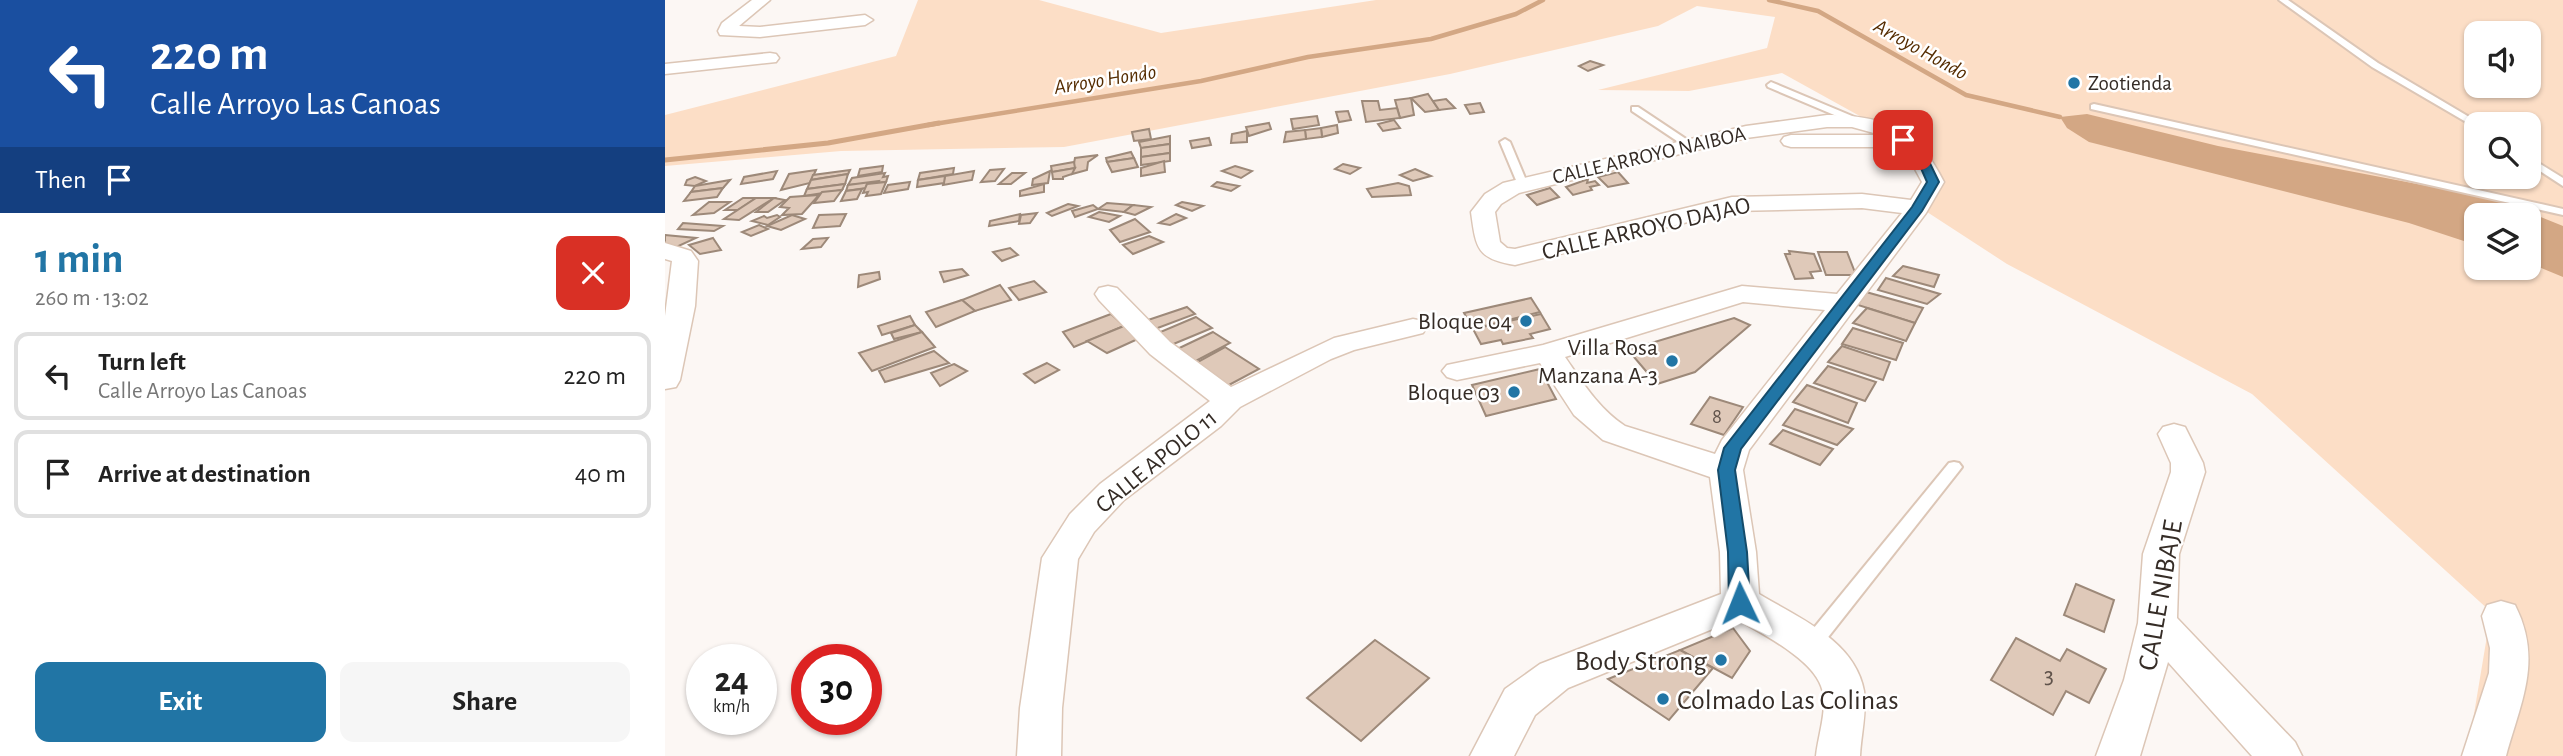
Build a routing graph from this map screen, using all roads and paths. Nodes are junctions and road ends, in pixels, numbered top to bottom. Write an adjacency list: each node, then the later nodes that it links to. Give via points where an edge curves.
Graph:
1 (762, 0): 3 (street, via 726,31 760,32)
2 (2283, 0): 9 (lane, via 2375,65)
3 (865, 20)
4 (770, 58): 5 (street)
5 (665, 69)
6 (1771, 85): 10 (lane)
7 (2094, 107): 19 (lane)
8 (1635, 110): 14 (lane)
9 (2464, 117)
10 (1868, 124): 11 (street, CALLE ARROYO NAIBOA, via 1839,121); 12 (street)
11 (1759, 130): 12 (street, via 1775,140); 14 (street, CALLE ARROYO NAIBOA)
12 (1903, 140): 18 (street, via 1922,158 1933,182)
13 (1505, 142): 17 (lane)
14 (1690, 145): 17 (street, CALLE ARROYO NAIBOA)
15 (2541, 168): 16 (lane)
16 (2563, 184)
17 (1523, 185): 21 (street, CALLE ARROYO NAIBOA, via 1493,198 1483,212 1488,246)
18 (1918, 208): 21 (street, CALLE ARROYO DAJAO, via 1862,201 1732,204 1537,253); 23 (street)
19 (2563, 212)
20 (665, 251): 27 (street, via 685,261 681,306)
21 (1500, 255)
22 (1108, 294): 28 (street, via 1160,348)
23 (1842, 303): 25 (street, via 1758,293 1726,297); 31 (street, via 1733,448)
24 (1413, 327): 28 (street, CALLE APOLO 11, via 1321,353)
25 (1548, 353): 26 (street); 31 (street, via 1600,426)
26 (1457, 371)
27 (665, 380)
28 (1229, 400): 36 (street, CALLE APOLO 11, via 1112,492 1082,523 1061,558)
29 (2174, 434): 34 (street, CALLE NIBAJE, via 2188,472 2161,554)
30 (1954, 467): 35 (lane)
31 (1727, 470): 32 (street)
32 (1740, 603): 35 (street); 37 (street, via 1554,676 1520,702)
33 (2501, 616): 41 (street, via 2510,648 2509,673)
34 (2157, 623): 39 (street, CALLE NIBAJE, via 2144,680); 40 (street)
35 (1810, 646): 38 (street, via 1831,664 1843,688)
36 (1039, 756)
37 (1492, 756)
38 (1838, 756)
39 (2117, 756)
40 (2280, 756)
41 (2484, 756)

